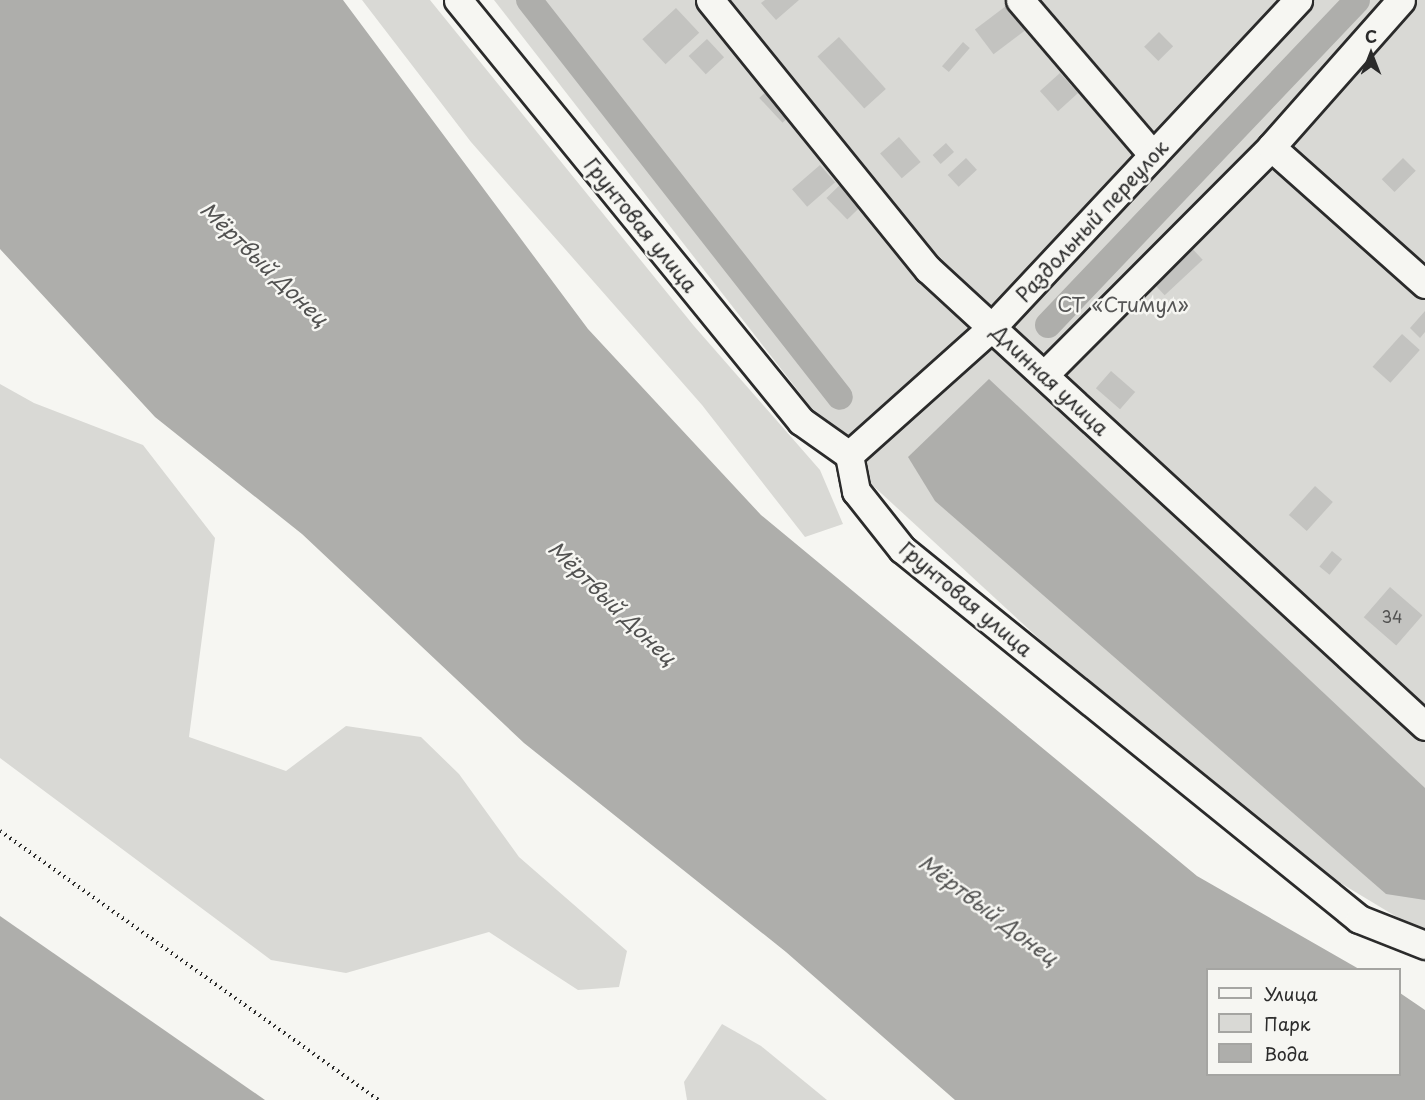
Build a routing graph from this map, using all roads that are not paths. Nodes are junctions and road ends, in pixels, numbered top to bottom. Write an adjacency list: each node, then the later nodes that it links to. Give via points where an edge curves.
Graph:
1 (458, 0): 11 (street, Грунтовая улица, via 801,421)
2 (710, 0): 9 (street, Длинная улица, via 928,269)
3 (1020, 0): 7 (street)
4 (1298, 0): 7 (street, Раздольный переулок)
5 (1401, 0): 6 (street)
6 (1271, 147): 8 (street); 10 (street)
7 (1153, 155): 9 (street, Раздольный переулок)
8 (1425, 284)
9 (992, 327): 10 (street, Длинная улица); 11 (street, Раздольный переулок)
10 (1044, 375): 12 (street, Длинная улица)
11 (849, 455): 13 (street, Грунтовая улица, via 856,491 902,549 1359,919)
12 (1425, 726)
13 (1425, 945)

